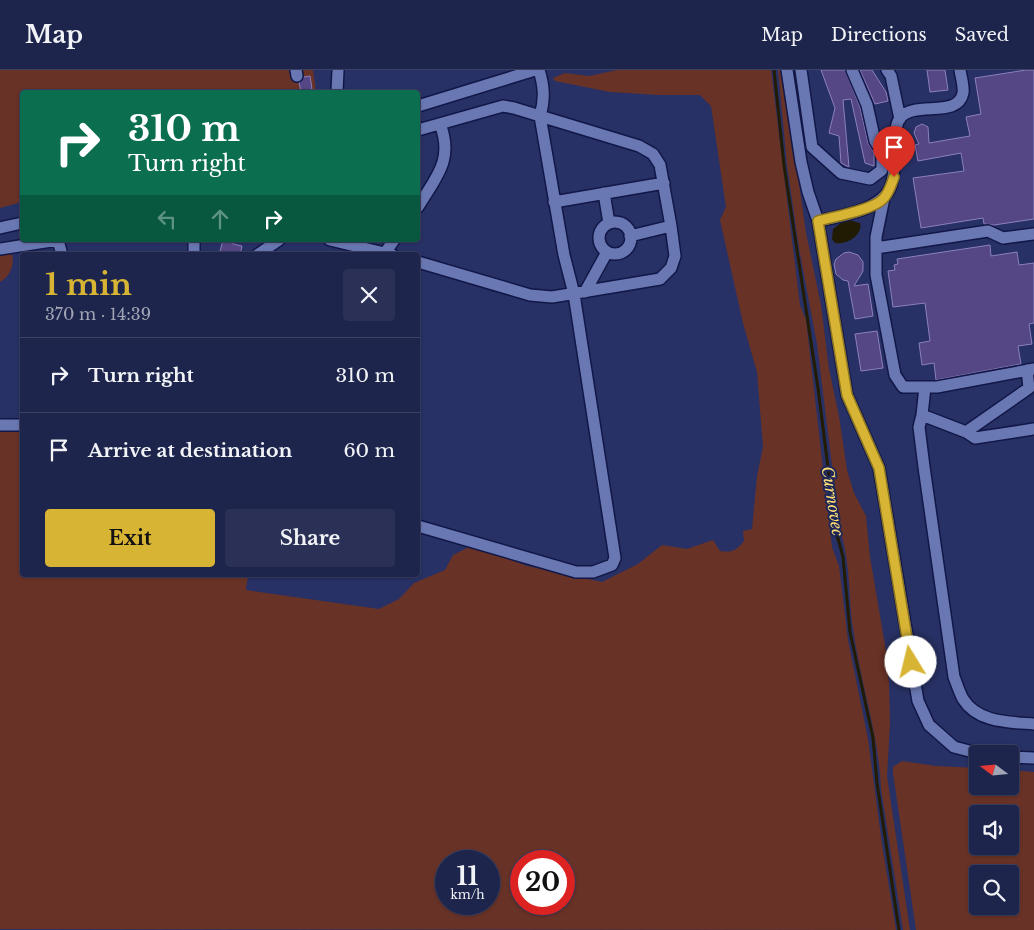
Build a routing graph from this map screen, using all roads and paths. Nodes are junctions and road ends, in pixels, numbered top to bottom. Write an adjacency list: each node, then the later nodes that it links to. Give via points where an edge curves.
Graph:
1 (338, 70): 8 (lane)
2 (537, 70): 9 (lane); 10 (lane, via 544,83)
3 (787, 70): 19 (lane, via 801,162)
4 (801, 70): 5 (lane, via 812,147 841,173 870,179 882,170 882,148 875,141 867,105)
5 (852, 70)
6 (887, 70): 11 (lane)
7 (960, 70): 11 (lane, via 961,100 954,105 911,112)
8 (337, 90)
9 (420, 105)
10 (540, 116): 12 (lane, via 503,106); 14 (lane, via 639,146 653,154 660,165); 17 (lane)
11 (900, 119): 16 (lane, via 896,129 894,177)
12 (440, 124): 13 (lane); 18 (lane, via 446,138 445,160)
13 (420, 129)
14 (664, 183): 15 (lane); 22 (lane)
15 (604, 193): 17 (lane); 21 (lane)
16 (884, 198): 19 (lane, via 879,203 848,214); 29 (lane)
17 (554, 202): 35 (lane, via 564,256)
18 (420, 204)
19 (818, 221): 45 (lane, via 847,395 879,468 918,701 929,725 954,747)
20 (20, 223): 23 (lane)
21 (610, 223): 25 (lane, via 623,224); 33 (lane, via 602,230 599,239)
22 (671, 226): 25 (lane); 35 (lane, via 675,256 671,268 660,278)
23 (0, 228)
24 (1034, 234): 29 (lane, via 1004,238 988,231)
25 (630, 236): 33 (lane, via 626,250 617,254)
26 (45, 242): 30 (lane)
27 (276, 242): 31 (lane)
28 (338, 242): 32 (lane)
29 (876, 248): 37 (lane, via 876,275 895,375 904,387)
30 (0, 249)
31 (261, 252)
32 (381, 252)
33 (607, 252): 35 (lane)
34 (420, 263): 35 (lane, via 530,295 552,297)
35 (579, 293): 43 (lane, via 615,558 612,565 593,572 576,572)
36 (1031, 370): 37 (lane); 42 (lane, via 1029,388)
37 (925, 387): 38 (lane)
38 (922, 415): 42 (lane); 44 (lane, via 919,426 924,467 954,677 963,698 981,715)
39 (0, 425): 40 (lane)
40 (20, 425)
41 (1034, 429): 42 (lane, via 975,438)
42 (966, 432)
43 (420, 527)
44 (1034, 724)
45 (969, 751)
46 (1019, 757): 47 (lane)
47 (1034, 758)

